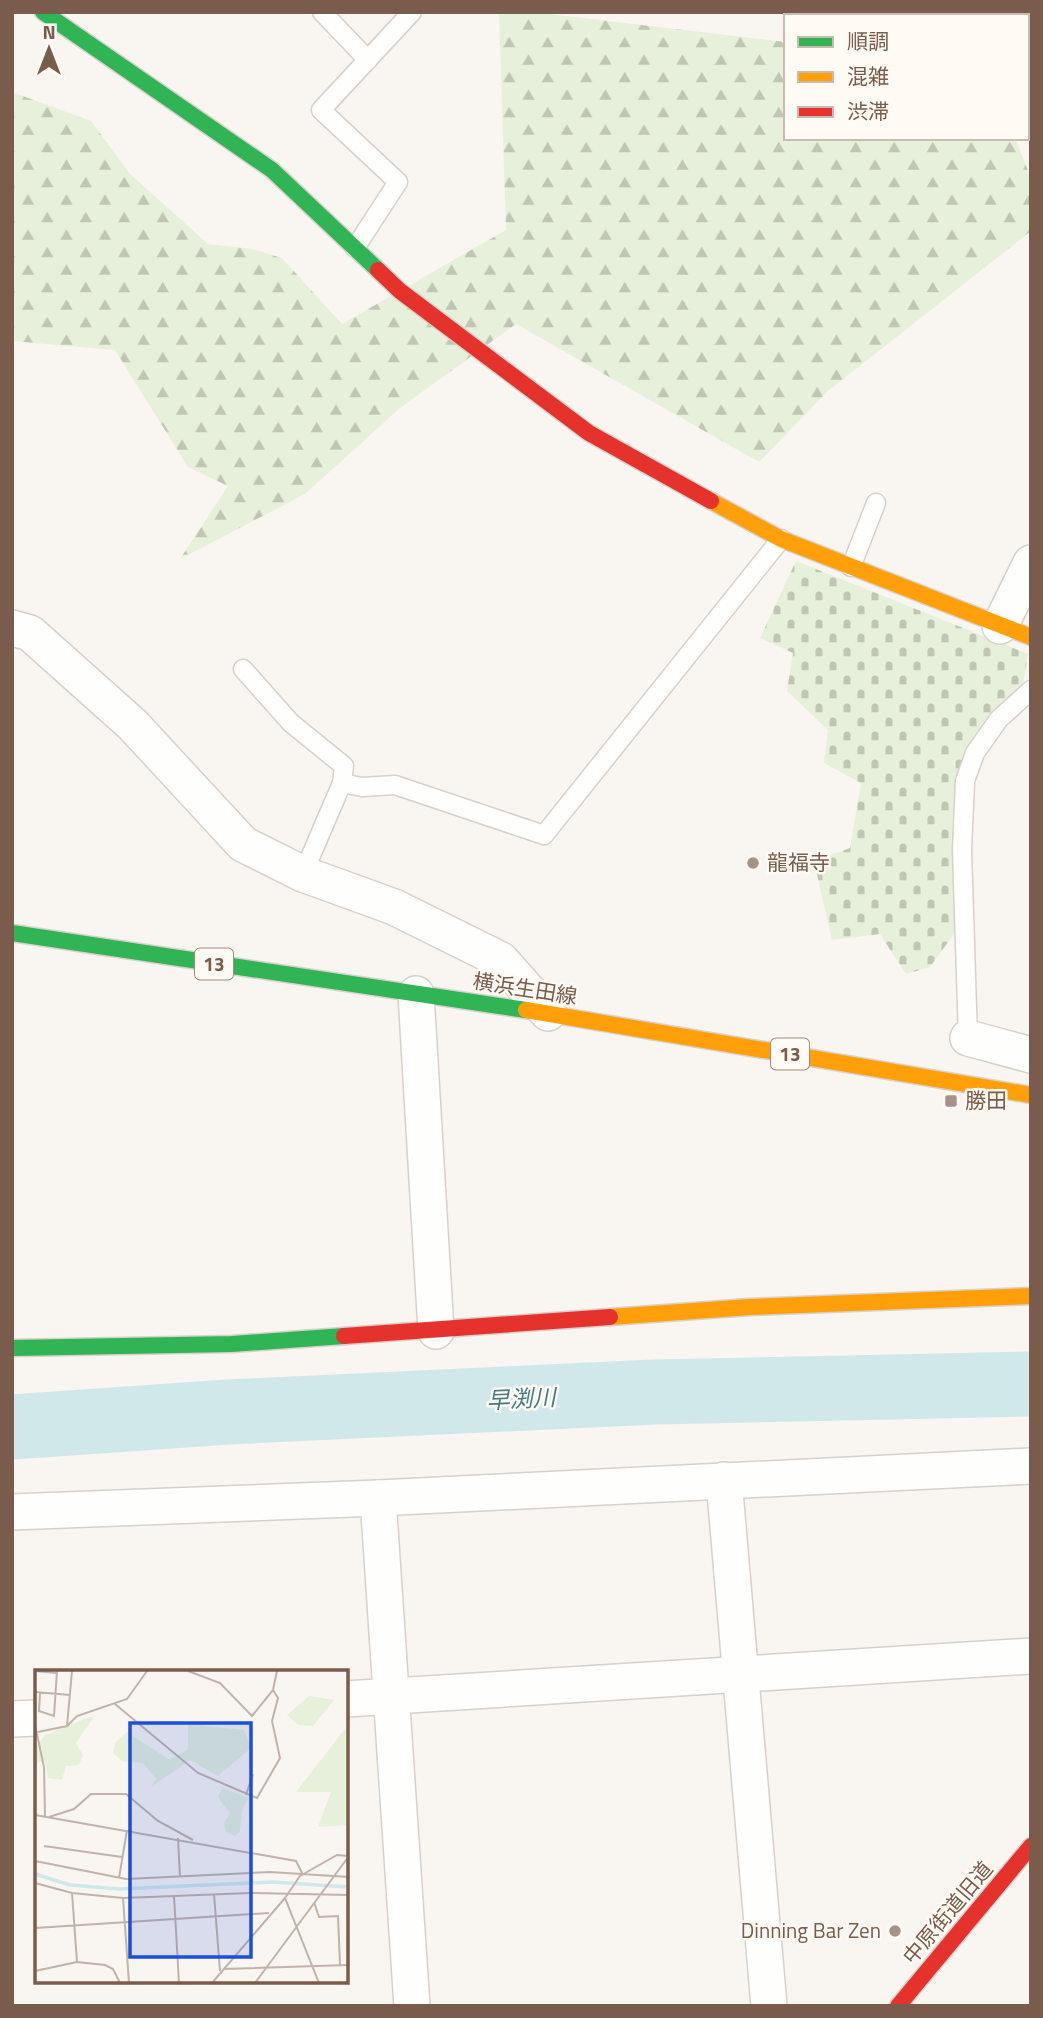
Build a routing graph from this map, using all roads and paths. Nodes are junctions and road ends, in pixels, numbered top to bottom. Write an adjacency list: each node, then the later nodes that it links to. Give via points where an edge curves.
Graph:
1 (43, 12): 5 (street, via 272,170)
2 (321, 12): 4 (lane)
3 (412, 12): 4 (lane)
4 (368, 61): 5 (lane, via 321,110 398,181)
5 (355, 248): 7 (street, via 400,291 589,433)
6 (876, 503): 9 (lane)
7 (781, 539): 9 (street); 14 (lane, via 544,835 395,785)
8 (1031, 563): 11 (street)
9 (851, 567): 11 (street)
10 (12, 628): 15 (street, via 30,633 133,724 243,844)
11 (1015, 632)
12 (243, 669): 14 (lane, via 291,723 344,766)
13 (1031, 690): 19 (lane, via 999,719 975,753 965,781 962,850)
14 (342, 783): 15 (lane)
15 (303, 874): 18 (street, via 394,907 501,960)
16 (12, 933): 17 (street, 横浜生田線 / 13)
17 (416, 994): 18 (street, 横浜生田線 / 13); 23 (street)
18 (548, 1013): 21 (street, 横浜生田線 / 13)
19 (968, 1038): 20 (street)
20 (1031, 1055)
21 (1031, 1096)
22 (1031, 1296): 23 (street, via 750,1307)
23 (436, 1331): 24 (street, via 232,1344)
24 (12, 1348)
25 (1031, 1466): 26 (street)
26 (724, 1480): 27 (street); 30 (street)
27 (378, 1498): 28 (street); 31 (street)
28 (12, 1512)
29 (1031, 1656): 30 (street)
30 (743, 1674): 31 (street); 37 (street)
31 (391, 1696): 32 (street); 36 (street)
32 (348, 1699)
33 (35, 1718): 34 (street)
34 (12, 1719)
35 (1031, 1846): 38 (street, 中原街道旧道)
36 (412, 2006)
37 (769, 2006)
38 (898, 2006)

